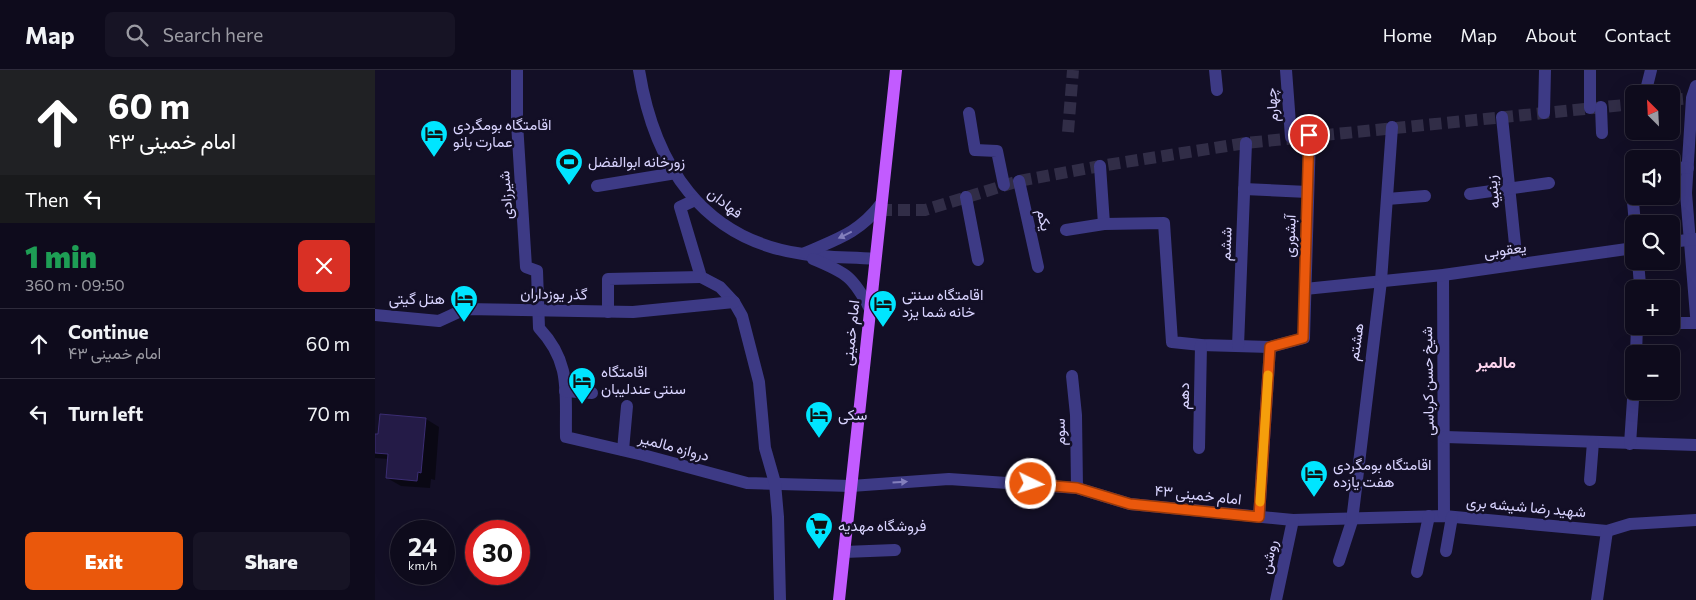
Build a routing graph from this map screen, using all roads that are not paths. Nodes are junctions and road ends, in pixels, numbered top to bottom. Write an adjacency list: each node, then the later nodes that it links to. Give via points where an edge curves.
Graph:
1 (517, 70): 54 (street, شیرزادی, via 526,267 537,271)
2 (639, 70): 23 (street, فهادان, via 653,131)
3 (896, 70): 36 (main road, امام خمینی)
4 (1215, 70): 11 (street)
5 (1286, 70): 18 (street, چهارم)
6 (1545, 70): 12 (street)
7 (1590, 70): 16 (street)
8 (1651, 70): 9 (street)
9 (1647, 85)
10 (1696, 86): 22 (street, via 1692,98)
11 (1217, 90)
12 (1544, 112)
13 (969, 113): 26 (street, via 975,150 997,151)
14 (1501, 117): 29 (street, زینبیه)
15 (1392, 127): 34 (street, هشتم)
16 (1601, 133)
17 (1309, 135): 30 (street, آبشوری)
18 (1291, 137)
19 (1246, 143): 28 (street, ششم)
20 (1100, 166): 37 (street)
21 (1680, 168): 22 (street)
22 (1688, 168): 39 (street, via 1686,193)
23 (676, 174): 27 (street); 35 (street, فهادان)
24 (1019, 181): 46 (street, یکم)
25 (1549, 183): 29 (street)
26 (1004, 185)
27 (597, 186)
28 (1244, 189): 30 (street); 61 (street, ششم)
29 (1509, 189): 31 (street); 45 (street, زینبیه)
30 (1308, 192): 51 (street, آبشوری)
31 (1470, 194)
32 (1425, 196): 34 (street)
33 (966, 197): 44 (street)
34 (1387, 199): 50 (street, هشتم)
35 (695, 200): 42 (street, فهادان, via 723,226 753,240); 48 (street, via 680,207)
36 (881, 204): 42 (street, one-way to 42, via 860,227); 43 (main road, امام خمینی)
37 (1104, 224): 38 (street); 60 (street, via 1164,223 1172,342)
38 (1067, 230)
39 (1693, 239): 40 (street); 49 (street)
40 (1680, 241)
41 (1625, 249): 45 (street, یعقوبی)
42 (802, 254): 43 (street, فهادان); 53 (street, via 841,271 855,282)
43 (875, 259): 53 (main road, امام خمینی)
44 (977, 260)
45 (1517, 264): 47 (street, یعقوبی)
46 (1038, 267)
47 (1443, 274): 50 (street, یعقوبی); 68 (street, شیخ حسن کرباسی)
48 (701, 277): 52 (street, via 720,287); 55 (street, via 608,279)
49 (1694, 281): 57 (street)
50 (1381, 282): 51 (street, یعقوبی); 83 (street, هشتم)
51 (1305, 289): 62 (street, آبشوری, via 1303,338)
52 (734, 302): 55 (street, گذر يوزداران); 75 (street, via 742,316 759,382 765,448)
53 (870, 309): 76 (main road, امام خمینی)
54 (537, 310): 55 (street, گذر يوزداران); 56 (street, گذر يوزداران, via 465,309 439,321); 64 (street, via 539,328 549,338 565,370)
55 (608, 312)
56 (375, 315)
57 (1696, 316)
58 (1696, 322): 59 (street)
59 (1680, 323)
60 (1201, 345): 61 (street); 72 (street, دهم)
61 (1238, 346): 62 (street)
62 (1270, 347): 79 (street)
63 (1072, 376): 77 (street, سوم)
64 (565, 391): 65 (street); 73 (street, دروازه مالمیر, via 566,437)
65 (592, 393)
66 (1633, 400): 70 (street)
67 (627, 406): 73 (street)
68 (1445, 437): 69 (street); 80 (street, شیخ حسن کرباسی)
69 (1593, 442): 70 (street); 74 (street)
70 (1630, 444): 71 (street)
71 (1696, 445)
72 (1199, 448)
73 (623, 450): 75 (street, دروازه مالمیر, via 747,483)
74 (1590, 480)
75 (775, 483): 76 (street, دروازه مالمیر); 90 (street)
76 (851, 486): 77 (street, امام خمینی ۴۳, one-way to 77, via 949,479); 87 (main road, امام خمینی)
77 (1077, 488): 79 (street, امام خمینی ۴۳, via 1130,504)
78 (1429, 516): 80 (street, شهید رضا شیشه بری); 83 (street, شهید رضا شیشه بری); 89 (street)
79 (1259, 517): 81 (street, امام خمینی ۴۳)
80 (1448, 517): 84 (street, شهید رضا شیشه بری); 86 (street, شیخ حسن کرباسی)
81 (1293, 520): 83 (street, امام خمینی ۴۳); 92 (street, روشن)
82 (1696, 520): 84 (street, شهید رضا شیشه بری, via 1630,524)
83 (1352, 521): 88 (street, هشتم)
84 (1607, 531): 93 (street)
85 (895, 550): 87 (street)
86 (1447, 551)
87 (845, 552): 91 (main road, امام خمینی)
88 (1339, 560)
89 (1417, 572)
90 (780, 600)
91 (839, 600)
92 (1276, 600)
93 (1597, 600)

